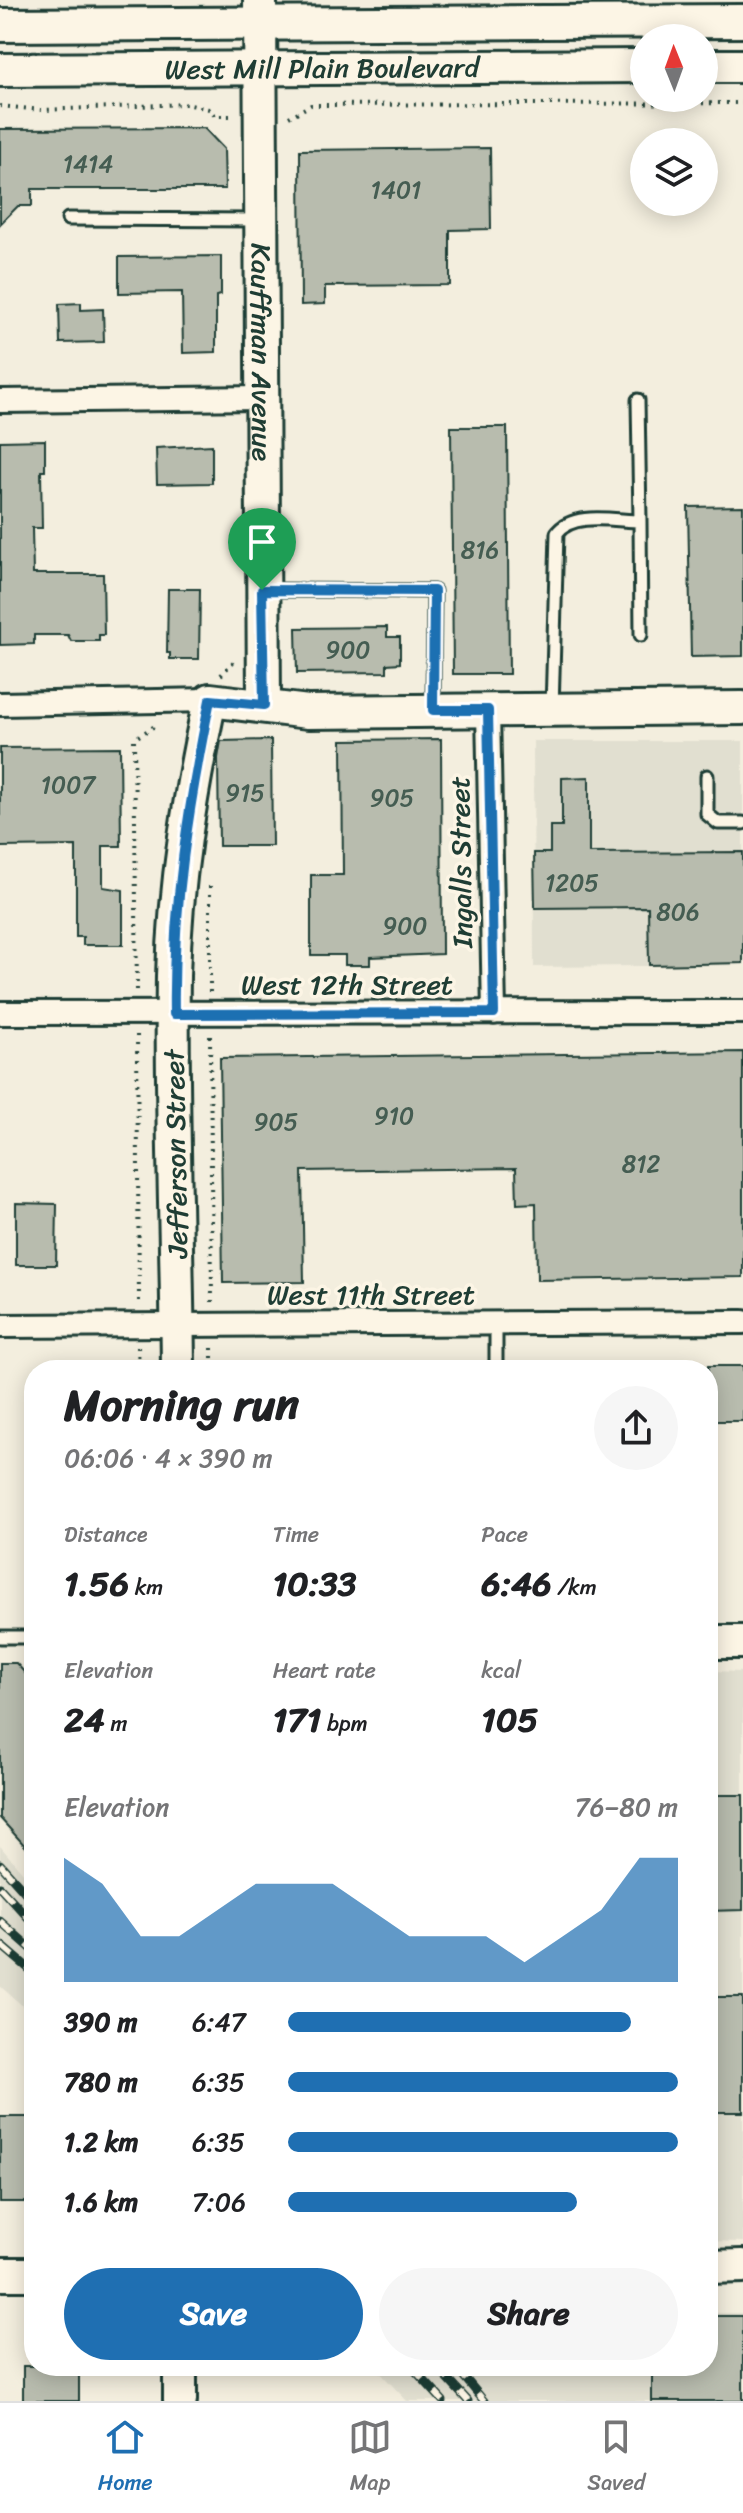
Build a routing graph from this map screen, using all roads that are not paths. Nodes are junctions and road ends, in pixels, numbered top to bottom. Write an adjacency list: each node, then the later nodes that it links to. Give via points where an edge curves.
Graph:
1 (261, 12): 2 (street, West Mill Plain Boulevard); 3 (street, West Mill Plain Boulevard); 7 (street, Kauffman Avenue)
2 (743, 21)
3 (0, 25)
4 (630, 66): 7 (street, West Mill Plain Boulevard)
5 (718, 66): 6 (street)
6 (743, 66)
7 (260, 67): 8 (street, West Mill Plain Boulevard); 10 (street, Kauffman Avenue)
8 (0, 70)
9 (68, 219): 10 (lane)
10 (261, 220): 11 (street, Kauffman Avenue)
11 (261, 398): 13 (street); 15 (street, Kauffman Avenue)
12 (638, 400): 14 (lane)
13 (0, 401)
14 (640, 521): 16 (lane); 21 (lane, via 581,520 563,525 557,533)
15 (262, 590): 19 (street, Kauffman Avenue); 22 (lane, via 434,591)
16 (641, 635)
17 (210, 700): 18 (street); 19 (street); 29 (street, Jefferson Street, via 184,850)
18 (0, 704)
19 (264, 705): 22 (street, via 308,712)
20 (743, 708): 21 (street)
21 (552, 709): 23 (street)
22 (433, 710): 23 (street)
23 (488, 710): 28 (street, Ingalls Street)
24 (707, 776): 25 (lane, via 707,814 718,823)
25 (743, 823)
26 (743, 1012): 28 (street, West 12th Street)
27 (0, 1013): 29 (street, West 12th Street)
28 (494, 1013): 29 (street, West 12th Street)
29 (174, 1014): 32 (street, Jefferson Street)
30 (743, 1322): 31 (street, West 11th Street)
31 (496, 1323): 32 (street, West 11th Street); 35 (lane)
32 (178, 1325): 33 (street, West 11th Street); 34 (street, Jefferson Street)
33 (0, 1326)
34 (178, 1360)
35 (496, 1360)
36 (0, 1637): 37 (lane)
37 (24, 1637)
38 (718, 1642): 39 (street)
39 (743, 1642)
40 (743, 2266): 41 (street)
41 (718, 2267)
42 (0, 2274): 43 (street)
43 (24, 2274)
44 (180, 2376): 45 (street)
45 (180, 2401)

